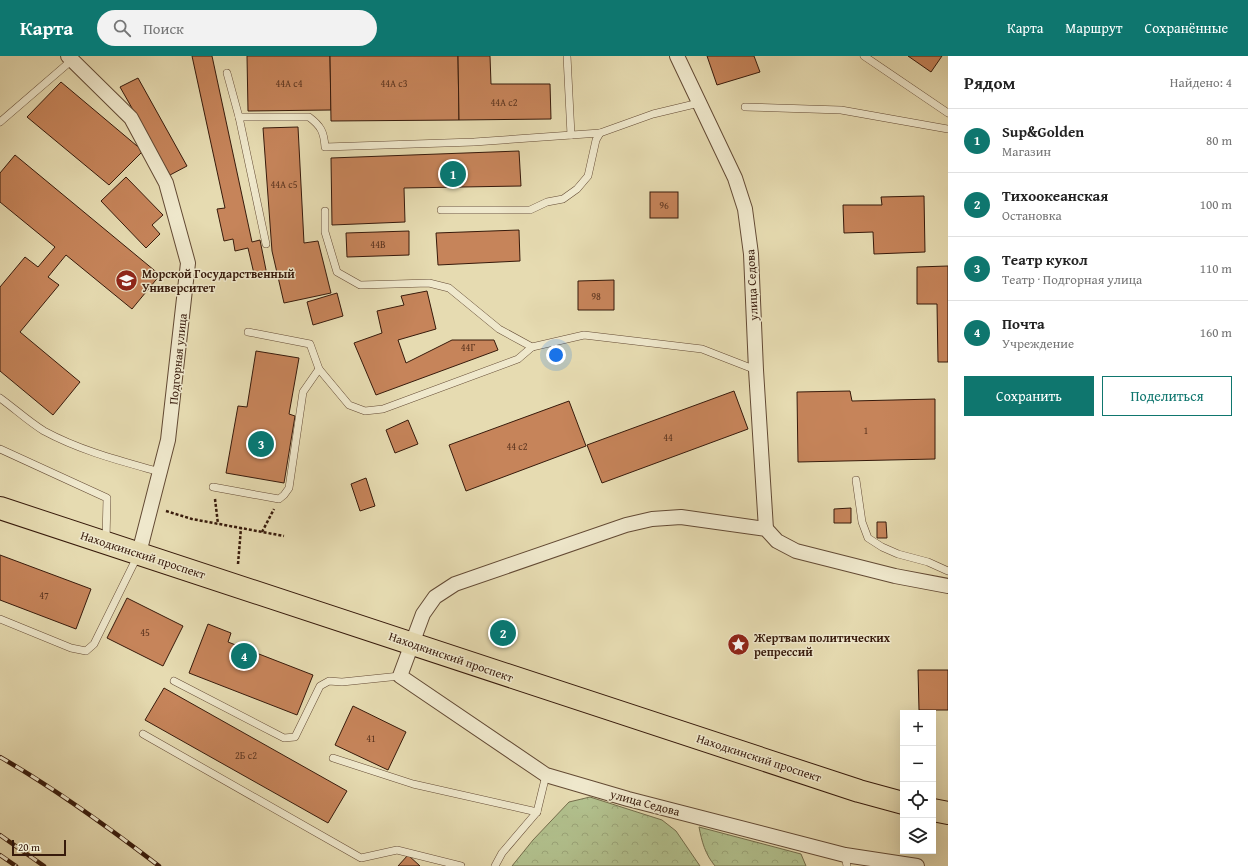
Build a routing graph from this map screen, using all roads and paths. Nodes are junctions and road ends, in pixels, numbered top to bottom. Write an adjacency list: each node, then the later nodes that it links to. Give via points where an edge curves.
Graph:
1 (568, 56): 13 (lane)
2 (677, 56): 6 (street, улица Седова)
3 (864, 56): 8 (lane)
4 (70, 58): 10 (lane); 23 (street, Подгорная улица, via 131,118 166,183 188,263 168,440)
5 (227, 72): 9 (lane)
6 (699, 102): 12 (lane, via 653,114); 20 (street, улица Седова, via 735,178 745,209 751,254)
7 (745, 107): 11 (lane, via 841,110)
8 (948, 113)
9 (239, 117): 13 (lane, via 309,117 318,123 324,135 325,147 474,142); 16 (lane)
10 (0, 122)
11 (948, 129)
12 (600, 133): 13 (lane); 14 (lane, via 588,176 577,189 563,199 547,202 530,210)
13 (571, 135)
14 (441, 210)
15 (325, 212): 18 (lane, via 325,232 337,272 360,285 429,283 449,288 499,329)
16 (266, 244)
17 (248, 332): 19 (lane, via 310,344)
18 (532, 347): 19 (lane, via 518,360 383,409 365,411 349,405); 20 (lane, via 584,335 702,349)
19 (319, 369): 26 (lane, via 303,392 289,488)
20 (756, 370): 31 (street, улица Седова)
21 (0, 398): 23 (lane, via 43,430 73,445)
22 (0, 449): 34 (lane, via 107,498)
23 (160, 472): 27 (street, Подгорная улица)
24 (856, 480): 37 (lane, via 862,522 868,538 898,554 928,562)
25 (213, 487): 26 (lane); 29 (path)
26 (279, 499): 32 (path)
27 (152, 506): 29 (path, via 192,519); 35 (street, Подгорная улица)
28 (0, 508): 34 (main road, Находкинский проспект)
29 (218, 524): 30 (path)
30 (241, 528): 32 (path); 36 (path)
31 (766, 529): 38 (street, via 777,541 796,551 895,576); 40 (street, via 681,517 626,524 455,584 435,598 423,614)
32 (262, 532): 33 (path)
33 (284, 536)
34 (106, 542): 35 (main road, Находкинский проспект)
35 (139, 553): 39 (lane, via 94,644 86,651 71,648); 40 (main road, Находкинский проспект)
36 (238, 564)
37 (948, 571)
38 (948, 586)
39 (0, 619)
40 (412, 643): 41 (street); 46 (main road, Находкинский проспект, via 858,791)
41 (400, 676): 42 (lane, via 330,681 320,686 295,737 284,738); 45 (street, улица Седова)
42 (174, 681)
43 (143, 734): 51 (lane, via 361,858 397,850)
44 (333, 758): 48 (lane, via 413,784)
45 (546, 775): 48 (lane); 50 (street, улица Седова)
46 (900, 802)
47 (936, 811): 49 (main road)
48 (536, 812): 52 (lane)
49 (948, 813)
50 (846, 860): 53 (street, улица Седова)
51 (461, 866)
52 (495, 866)
53 (917, 866)

